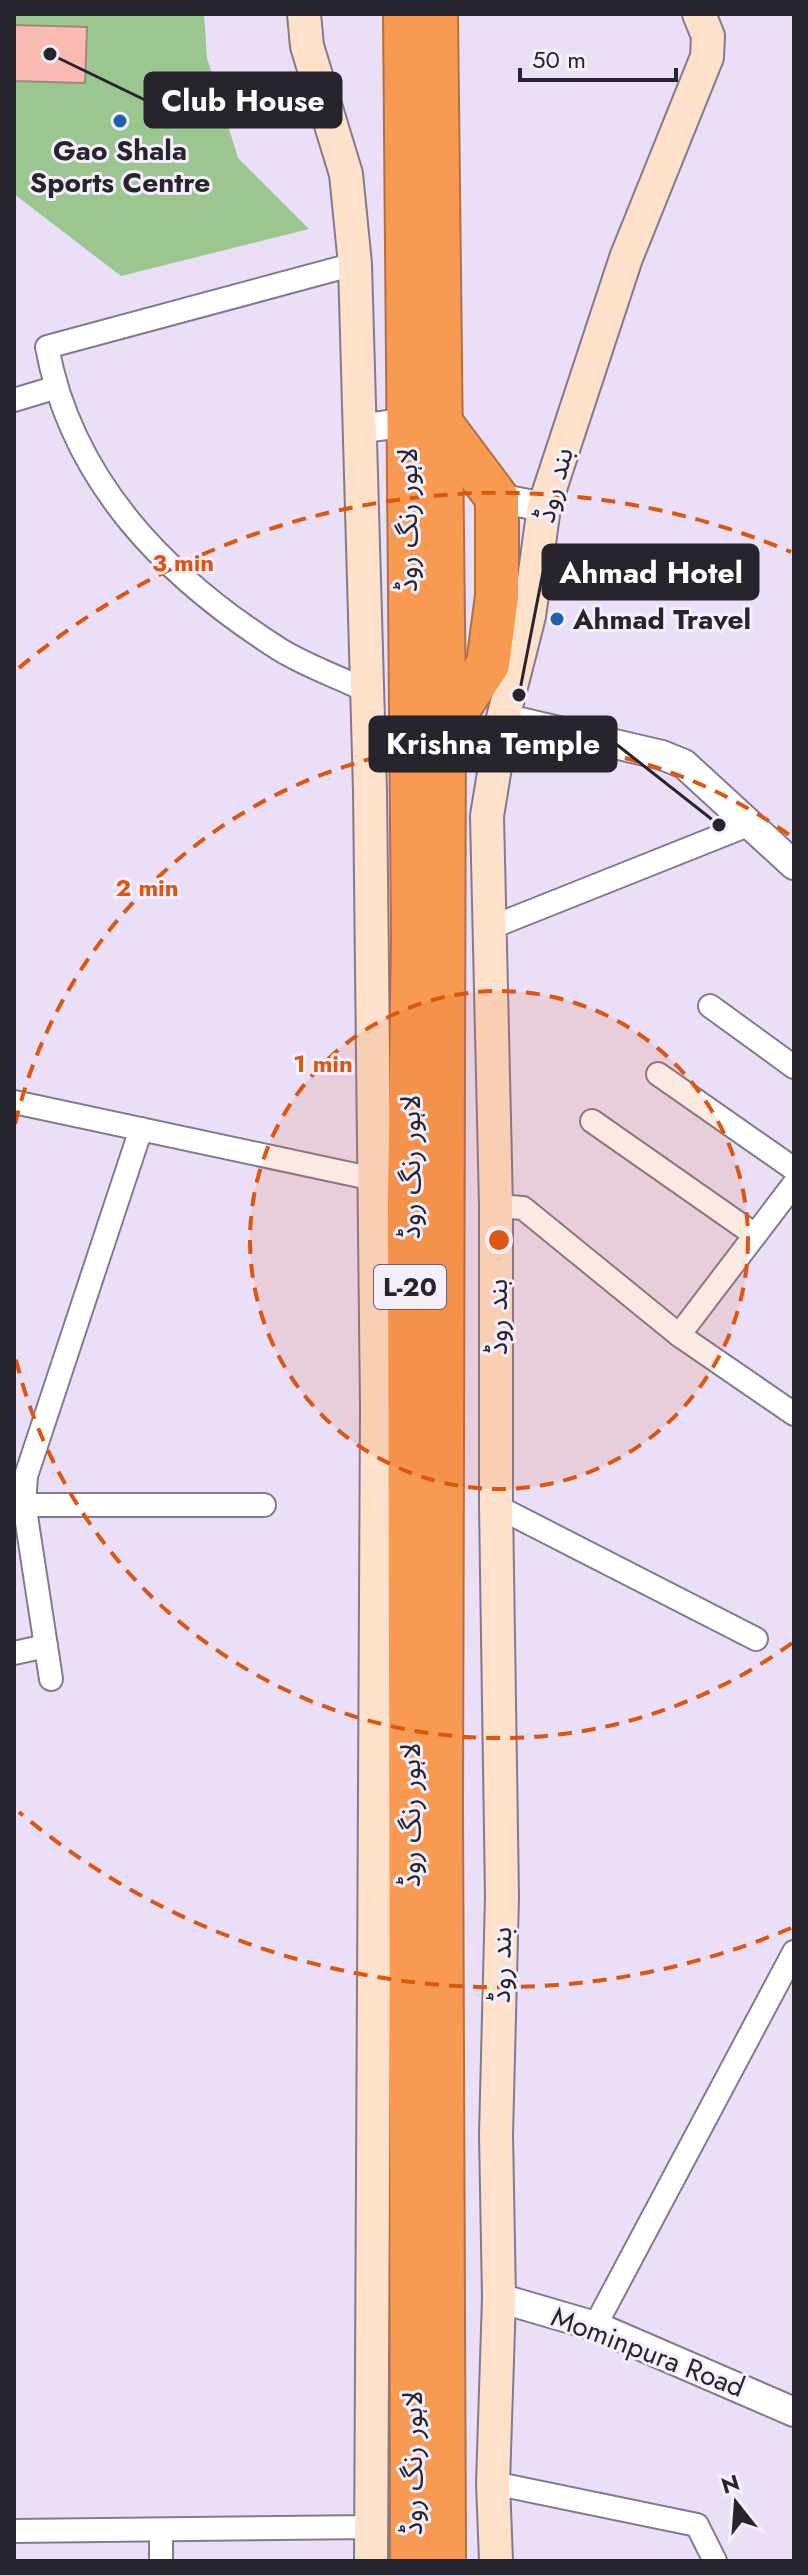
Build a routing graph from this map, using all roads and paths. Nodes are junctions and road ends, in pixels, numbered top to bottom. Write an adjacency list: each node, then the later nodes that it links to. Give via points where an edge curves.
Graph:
1 (304, 14): 6 (main road, via 307,46 346,174)
2 (381, 14): 10 (highway)
3 (405, 14): 13 (highway, لاہور رنگ روڈ / L-20)
4 (436, 14): 9 (highway, لاہور رنگ روڈ / L-20)
5 (699, 14): 12 (main road, بند روڈ, via 708,36 707,57 626,258)
6 (355, 264): 7 (street, via 47,347); 10 (main road)
7 (54, 388): 8 (street); 14 (street, via 84,459 139,532 184,580 281,650)
8 (14, 400)
9 (441, 423): 11 (highway); 16 (highway, لاہور رنگ روڈ / L-20)
10 (373, 427): 13 (highway, via 389,467); 14 (main road)
11 (497, 498): 12 (street); 16 (highway, via 497,596 488,664)
12 (544, 507): 15 (main road, بند روڈ, via 529,616)
13 (407, 571): 51 (highway, لاہور رنگ روڈ / L-20, via 413,940)
14 (367, 691): 27 (main road)
15 (503, 718): 17 (street, via 684,764); 19 (main road, بند روڈ, via 487,816)
16 (444, 731): 52 (highway, لاہور رنگ روڈ / L-20)
17 (748, 825): 18 (street); 19 (street)
18 (794, 865)
19 (492, 927): 29 (main road, بند روڈ)
20 (710, 1006): 21 (street)
21 (794, 1067)
22 (658, 1074): 26 (street)
23 (14, 1102): 25 (street)
24 (592, 1121): 31 (street)
25 (141, 1129): 27 (street); 34 (street, via 30,1456)
26 (794, 1169)
27 (374, 1179): 46 (main road)
28 (794, 1184): 30 (street)
29 (496, 1206): 32 (street, via 523,1208); 36 (main road, بند روڈ)
30 (786, 1212): 31 (street)
31 (755, 1235): 32 (street)
32 (679, 1335): 33 (street)
33 (794, 1414)
34 (19, 1504): 35 (street); 38 (street)
35 (264, 1505)
36 (496, 1506): 37 (street); 42 (main road, بند روڈ, via 502,1897 496,2135)
37 (756, 1639)
38 (46, 1646): 39 (street); 40 (street)
39 (14, 1653)
40 (51, 1679)
41 (794, 1952): 43 (street)
42 (499, 2298): 43 (street, Mominpura Road); 45 (main road, بند روڈ)
43 (595, 2326): 44 (street, Mominpura Road)
44 (794, 2412)
45 (493, 2483): 53 (main road, بند روڈ); 54 (street, via 697,2525)
46 (371, 2527): 47 (street); 50 (main road)
47 (161, 2530): 48 (street); 49 (street)
48 (14, 2531)
49 (161, 2561)
50 (371, 2561)
51 (412, 2561)
52 (444, 2561)
53 (496, 2561)
54 (715, 2561)

